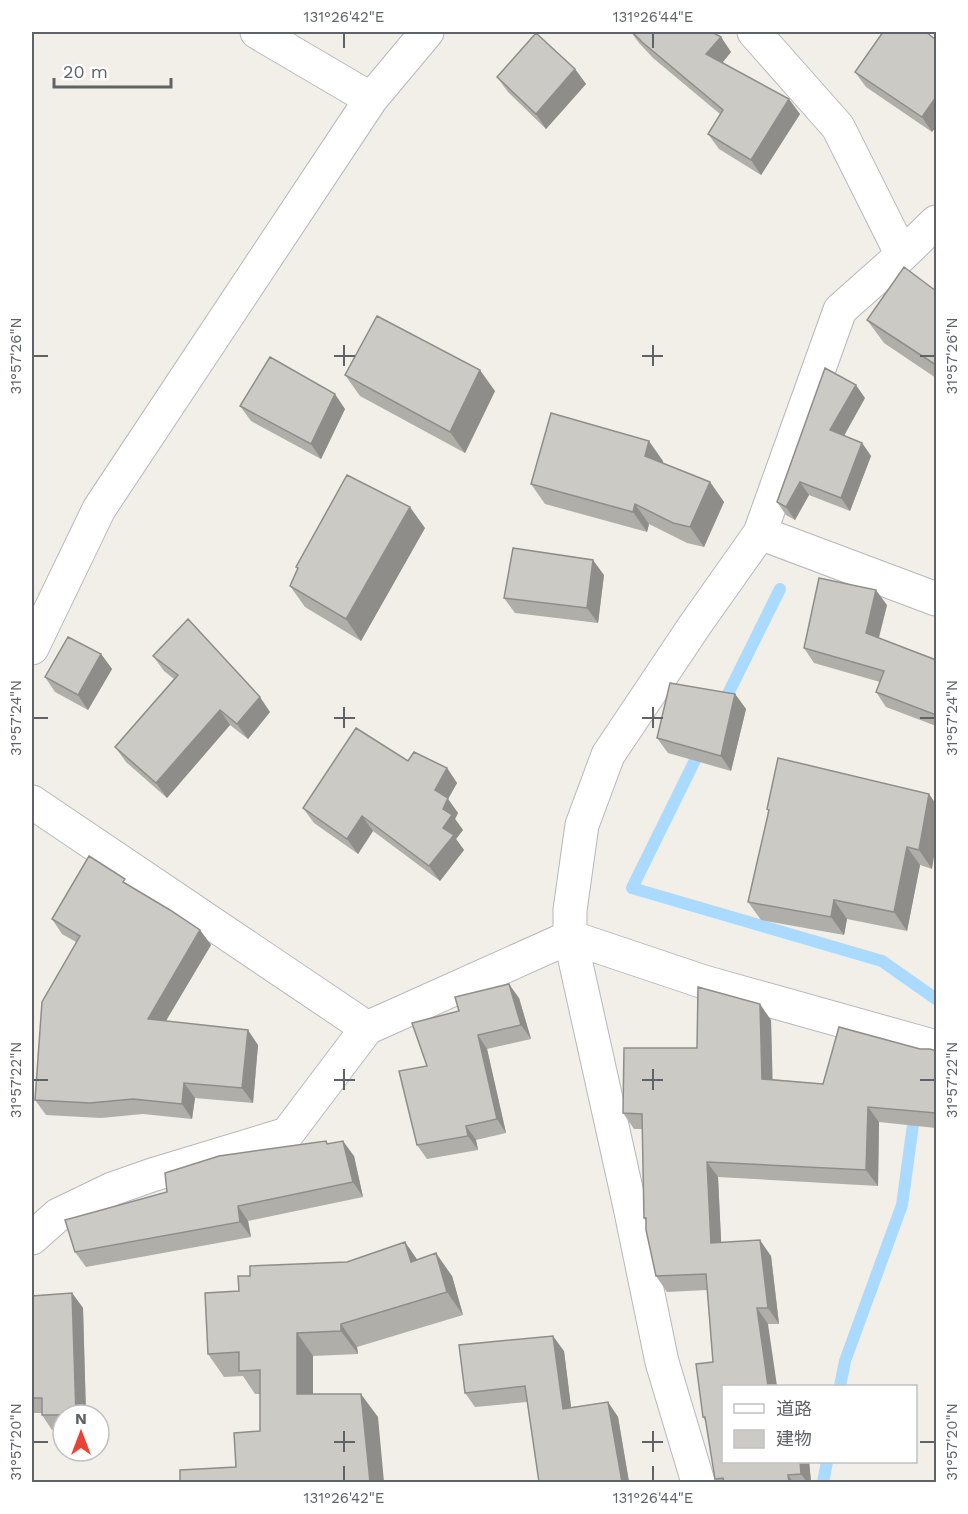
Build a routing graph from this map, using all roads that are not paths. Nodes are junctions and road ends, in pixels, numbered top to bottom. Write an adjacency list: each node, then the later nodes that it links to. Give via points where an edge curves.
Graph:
1 (257, 32): 4 (street)
2 (427, 32): 4 (street)
3 (754, 32): 6 (street, via 838,127)
4 (372, 99): 9 (street, via 99,509)
5 (936, 222): 6 (street)
6 (903, 255): 7 (street, via 840,310)
7 (760, 533): 8 (street); 11 (street, via 608,755 582,825)
8 (936, 599)
9 (32, 648)
10 (32, 802): 12 (street)
11 (570, 937): 12 (street); 13 (street, via 704,982); 15 (street, via 662,1362)
12 (367, 1028): 14 (street, via 286,1134 112,1188 58,1215)
13 (926, 1044)
14 (32, 1238)
15 (698, 1482)

